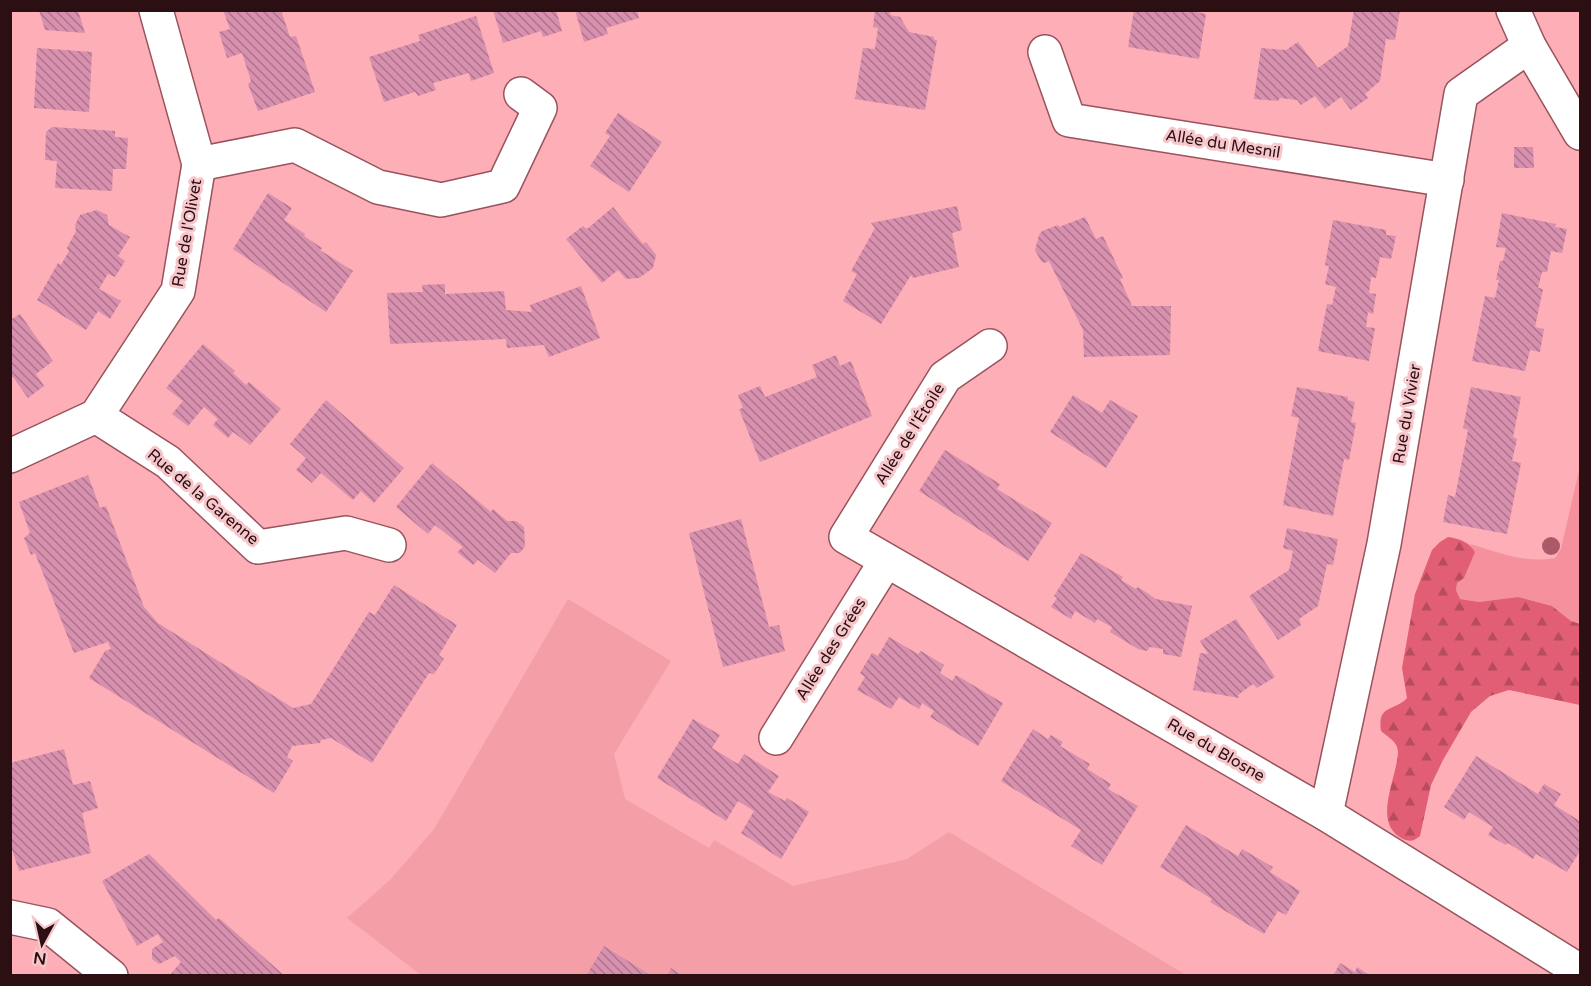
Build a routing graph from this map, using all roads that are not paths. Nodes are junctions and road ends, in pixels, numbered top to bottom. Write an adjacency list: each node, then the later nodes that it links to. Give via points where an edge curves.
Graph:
1 (156, 10): 7 (street, Rue de l'Olivet)
2 (1513, 10): 3 (street)
3 (1529, 46): 6 (street); 8 (street, Rue du Vivier, via 1461,94)
4 (1044, 52): 8 (street, Allée du Mesnil, via 1070,120)
5 (521, 94): 7 (street, via 540,108 503,186 441,200 378,187 294,145)
6 (1581, 133)
7 (199, 164): 10 (street, Rue de l'Olivet, via 178,291)
8 (1447, 180): 16 (street, Rue du Vivier, via 1384,544)
9 (990, 346): 12 (street, Allée de l'Étoile, via 945,377)
10 (96, 416): 11 (street); 13 (street, Rue de la Garenne, via 168,462 258,547 346,533)
11 (10, 456)
12 (846, 537): 14 (street, Rue du Blosne)
13 (389, 545)
14 (886, 561): 15 (street, Allée des Grées); 16 (street, Rue du Blosne)
15 (776, 738)
16 (1326, 814): 18 (street, Rue du Blosne)
17 (10, 917): 19 (street, via 48,925)
18 (1581, 972)
19 (111, 975)

